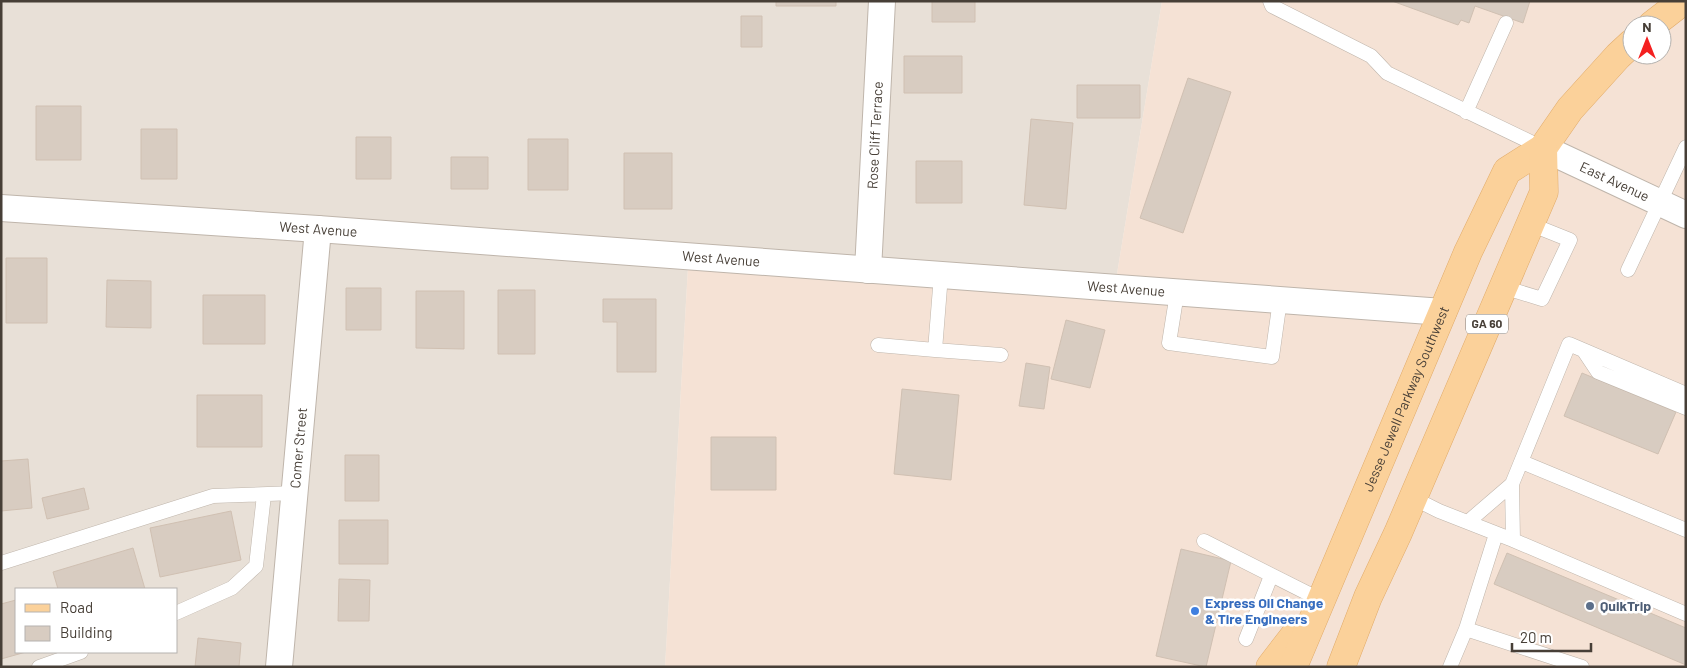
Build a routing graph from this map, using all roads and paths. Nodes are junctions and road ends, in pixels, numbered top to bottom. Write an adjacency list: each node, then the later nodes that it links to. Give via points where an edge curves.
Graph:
1 (882, 1): 15 (street, Rose Cliff Terrace)
2 (1270, 1): 7 (lane, via 1272,6 1371,56 1387,73)
3 (1684, 1): 4 (main road)
4 (1665, 15)
5 (1506, 23): 7 (lane)
6 (1622, 52): 9 (main road, Jesse Jewell Parkway Southwest, via 1570,109)
7 (1466, 112): 9 (lane)
8 (1686, 147): 10 (lane)
9 (1543, 148): 10 (street, East Avenue); 13 (main road, GA 60, via 1544,192); 21 (main road, Jesse Jewell Parkway Southwest, via 1507,171)
10 (1659, 203): 12 (street, East Avenue); 16 (lane)
11 (1, 208): 14 (street, West Avenue)
12 (1686, 215)
13 (1530, 224): 18 (main road, GA 60); 18 (lane, via 1570,240 1542,299)
14 (318, 229): 15 (street, West Avenue); 30 (street, Comer Street)
15 (868, 270): 17 (street, West Avenue)
16 (1628, 270)
17 (941, 275): 19 (street, West Avenue); 23 (lane)
18 (1503, 286): 32 (main road, GA 60)
19 (1177, 293): 20 (street, West Avenue); 20 (lane, via 1170,343 1272,357)
20 (1280, 300): 21 (street, West Avenue)
21 (1443, 312): 40 (main road, Jesse Jewell Parkway Southwest)
22 (878, 345): 23 (lane)
23 (935, 350): 25 (lane)
24 (1584, 351): 26 (lane); 27 (lane, via 1598,372); 28 (lane, via 1569,344)
25 (1001, 356)
26 (1686, 394)
27 (1686, 408)
28 (1522, 462): 29 (lane); 34 (lane)
29 (1512, 484): 33 (lane); 36 (lane)
30 (295, 493): 31 (lane); 47 (street, Comer Street)
31 (264, 495): 38 (lane, via 213,496); 41 (lane, via 256,566 232,588)
32 (1413, 498): 33 (lane); 50 (main road, GA 60, via 1368,597)
33 (1469, 521): 35 (lane)
34 (1686, 530)
35 (1496, 534): 36 (lane); 43 (lane)
36 (1513, 540): 42 (lane)
37 (1204, 541): 39 (lane)
38 (1, 564)
39 (1272, 576): 40 (lane); 44 (lane)
40 (1317, 609): 48 (main road); 49 (main road, Jesse Jewell Parkway Southwest)
41 (178, 612)
42 (1686, 614)
43 (1466, 628): 51 (lane); 52 (lane)
44 (1246, 640)
45 (78, 653): 46 (lane)
46 (39, 667)
47 (279, 667)
48 (1270, 667)
49 (1292, 667)
50 (1341, 667)
51 (1450, 667)
52 (1582, 667)

